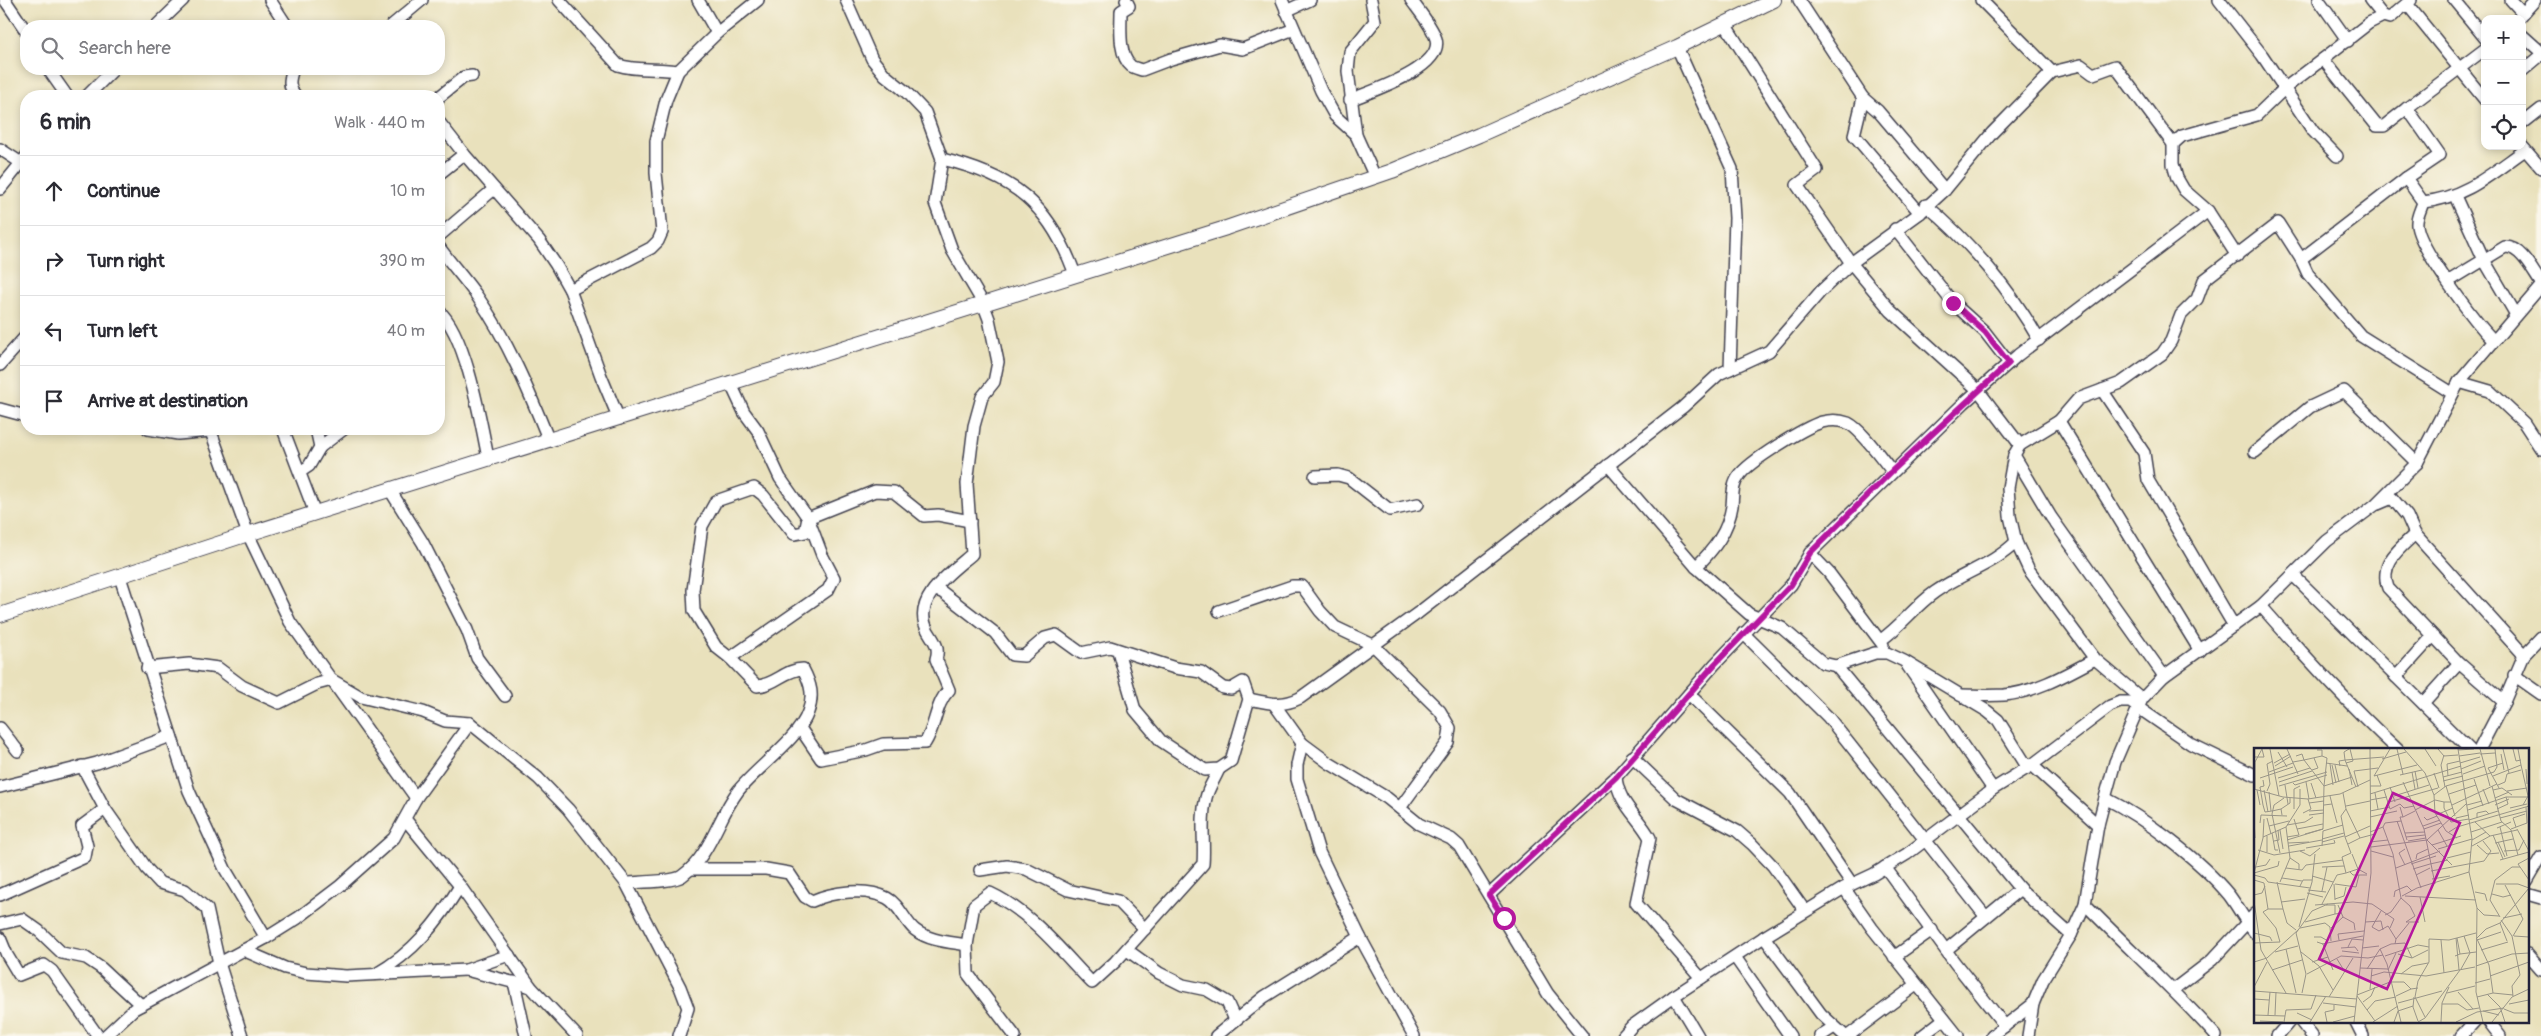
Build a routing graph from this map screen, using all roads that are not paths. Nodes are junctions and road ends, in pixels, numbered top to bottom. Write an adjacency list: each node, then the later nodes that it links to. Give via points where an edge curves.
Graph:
1 (5, 0): 32 (street)
2 (183, 0): 29 (street)
3 (270, 0): 25 (street)
4 (282, 0): 25 (street)
5 (422, 0): 31 (street)
6 (559, 0): 45 (street, via 618,65 629,69)
7 (698, 0): 35 (street)
8 (846, 0): 71 (street, via 872,59 925,112)
9 (1126, 0): 34 (street, via 1129,6 1121,11 1125,56 1131,66 1142,70 1220,45 1243,49)
10 (1310, 0): 24 (street)
11 (1371, 0): 58 (street, via 1375,22 1350,52)
12 (1411, 0): 58 (street, via 1436,39 1434,55 1424,66)
13 (1774, 0): 33 (street)
14 (1799, 0): 57 (street)
15 (1981, 0): 46 (street)
16 (2219, 0): 51 (street)
17 (2319, 0): 38 (street)
18 (2370, 0): 28 (street)
19 (2454, 0): 36 (street)
20 (2511, 0): 26 (street)
21 (2535, 0): 27 (street)
22 (754, 2): 35 (street)
23 (2409, 2): 28 (street, via 2390,18); 44 (street)
24 (1284, 5): 34 (street)
25 (280, 12): 30 (street)
26 (2520, 15)
27 (2522, 15)
28 (2383, 16): 38 (street)
29 (162, 20)
30 (284, 20)
31 (398, 20)
32 (20, 22)
33 (1725, 24): 39 (street); 90 (street, via 1817,170 1798,185)
34 (1294, 29): 63 (street, via 1335,116 1345,128)
35 (717, 33): 45 (street)
36 (2481, 33)
37 (2526, 39): 41 (street)
38 (2348, 41): 42 (street)
39 (1676, 47): 75 (street, via 1479,135); 103 (street, via 1732,170 1735,218)
40 (2481, 51): 44 (street)
41 (2541, 54): 43 (street)
42 (2324, 59): 51 (street); 59 (street, via 2377,126 2384,126)
43 (2526, 67)
44 (2458, 69): 56 (street); 59 (street)
45 (678, 71): 94 (street, via 666,100 656,141 662,232 658,241 651,248)
46 (2052, 72): 64 (street, via 2081,65 2093,74 2115,66); 79 (street, via 1992,133)
47 (52, 75): 52 (street)
48 (108, 75): 53 (street)
49 (291, 75): 54 (street)
50 (472, 76): 55 (street, via 464,76)
51 (2285, 88): 64 (street, via 2256,115 2182,136); 69 (street, via 2312,131)
52 (63, 90)
53 (93, 90)
54 (291, 90)
55 (445, 92)
56 (2481, 95)
57 (1862, 98): 79 (street, via 1878,111); 82 (street, via 1854,135)
58 (1350, 100): 63 (street)
59 (2407, 108): 76 (street, via 2440,155)
60 (2541, 109): 61 (street)
61 (2526, 121)
62 (445, 130): 68 (street)
63 (1356, 134): 75 (street)
64 (2172, 144): 83 (street, via 2177,178 2184,190)
65 (0, 149): 70 (street)
66 (2521, 150): 80 (street)
67 (2526, 150): 73 (street)
68 (464, 154): 74 (street); 78 (street)
69 (2337, 156)
70 (20, 159)
71 (942, 159): 91 (street, via 999,178 1023,192 1056,230); 95 (street, via 935,203 952,250)
72 (20, 167): 77 (street)
73 (2541, 168)
74 (445, 169)
75 (1375, 177): 91 (street, via 1226,228)
76 (2406, 178): 81 (street); 88 (street)
77 (0, 189)
78 (494, 189): 85 (street); 94 (street, via 539,240)
79 (1946, 190): 82 (street)
80 (2454, 196): 81 (street); 89 (street)
81 (2423, 202): 92 (street, via 2417,226 2430,255)
82 (1923, 209): 84 (street); 98 (street, via 1959,234 2025,316)
83 (2208, 211): 87 (street); 98 (street)
84 (1895, 229): 90 (street); 101 (street, via 1953,303 1985,332)
85 (445, 231)
86 (445, 256): 117 (street, via 477,296 502,336 527,384)
87 (2237, 256): 88 (street, via 2278,223); 107 (street, via 2204,280 2197,299 2181,315 2162,354 2121,383)
88 (2301, 259): 108 (street, via 2308,274 2361,336)
89 (2484, 260): 92 (street); 93 (street, via 2505,247 2511,247 2517,250); 96 (street)
90 (1851, 262): 103 (street, via 1769,351); 106 (street, via 1891,311)
91 (1075, 274): 95 (street)
92 (2449, 281): 99 (street)
93 (2541, 284): 96 (street)
94 (570, 290): 111 (street)
95 (983, 303): 104 (street); 133 (street, via 998,362 994,382 982,397 974,426 967,484)
96 (2515, 313): 99 (street)
97 (445, 320): 122 (street, via 466,365)
98 (2039, 340): 101 (street)
99 (2493, 340): 105 (street)
100 (20, 343): 102 (street)
101 (2009, 363): 106 (street)
102 (0, 365)
103 (1730, 369): 124 (street, via 1719,374 1683,407)
104 (730, 382): 111 (street); 132 (street, via 780,478)
105 (2459, 382): 108 (street); 119 (street, via 2490,391 2524,424)
106 (1978, 390): 120 (street); 125 (street)
107 (2102, 390): 112 (street, via 2078,399); 146 (street, via 2144,452 2148,480)
108 (2452, 394): 123 (street)
109 (0, 409): 110 (street)
110 (20, 414)
111 (619, 419): 117 (street)
112 (2058, 421): 120 (street); 153 (street)
113 (212, 435): 134 (street)
114 (285, 435): 126 (street)
115 (317, 435): 118 (street)
116 (336, 435): 118 (street)
117 (549, 441): 122 (street)
118 (320, 447): 126 (street, via 309,466)
119 (2541, 449)
120 (2017, 450): 136 (street, via 2008,488); 163 (street, via 2051,517)
121 (2255, 452): 123 (street, via 2310,407 2344,391)
122 (488, 458): 128 (street)
123 (2417, 463): 130 (street)
124 (1608, 465): 138 (street); 151 (street)
125 (1892, 471): 137 (street); 138 (street, via 1854,426 1839,420 1821,422 1745,468 1737,478 1727,526 1719,543)
126 (300, 472): 131 (street)
127 (1315, 476): 129 (street, via 1349,478 1390,510)
128 (390, 490): 131 (street); 169 (street, via 423,543 477,658)
129 (1418, 504)
130 (2375, 505): 135 (street, via 2392,498 2407,516); 139 (street, via 2327,541)
131 (315, 512): 134 (street)
132 (808, 518): 133 (street, via 874,491 894,492 924,516 938,514); 156 (street, via 831,569 833,584); 156 (street, via 805,532 794,534 754,488 716,501 702,526 693,590 694,611 716,647)
133 (970, 520): 141 (street, via 972,554)
134 (248, 534): 140 (street); 165 (street, via 290,622)
135 (2415, 534): 148 (street, via 2385,568 2385,579 2388,588); 155 (street)
136 (2016, 542): 150 (street, via 1995,559 1934,592 1902,625); 157 (street, via 2039,587)
137 (1810, 553): 145 (street, via 1791,585); 150 (street)
138 (1696, 567): 145 (street)
139 (2293, 575): 142 (street); 164 (street)
140 (120, 577): 144 (street); 161 (street)
141 (934, 590): 152 (street, via 942,592 995,633 1012,655 1024,656 1045,638 1056,635 1081,653 1101,647); 177 (street, via 924,604 923,620 935,640 936,659 948,690 941,698 933,731 925,743 883,744 821,759)
142 (2261, 606): 146 (street); 180 (street, via 2313,665)
143 (1219, 611): 151 (street, via 1292,586 1302,586 1335,627)
144 (0, 615)
145 (1756, 619): 147 (street); 160 (street, via 1782,628 1823,663)
146 (2234, 626): 153 (street)
147 (1744, 633): 166 (street); 199 (street, via 1828,717)
148 (2433, 636): 159 (street); 164 (street)
149 (2541, 637): 155 (street)
150 (1881, 640): 154 (street)
151 (1373, 645): 174 (street, via 1300,698 1287,704); 194 (street, via 1440,711 1450,728 1448,742)
152 (1118, 651): 170 (street, via 1201,672 1223,688 1231,689 1243,682); 187 (street, via 1130,698 1142,721 1161,741 1189,761 1205,770)
153 (2200, 651): 163 (street)
154 (1887, 653): 158 (street); 160 (street, via 1875,653)
155 (2524, 655): 162 (street)
156 (730, 658): 177 (street, via 757,686 768,685 794,669 803,669 812,695)
157 (2095, 659): 167 (street, via 2021,691 2005,695); 172 (street)
158 (1904, 661): 167 (street); 191 (street)
159 (2459, 663): 171 (street); 173 (street)
160 (1836, 666): 196 (street)
161 (147, 668): 165 (street, via 189,664 218,668 242,686 279,704 316,684); 178 (street)
162 (2514, 675): 168 (street); 171 (street)
163 (2164, 676): 172 (street)
164 (2396, 677): 173 (street)
165 (332, 680): 175 (street, via 361,697 423,712 445,721); 192 (street)
166 (1689, 694): 184 (street); 207 (street, via 1790,793)
167 (1958, 694): 186 (street, via 1998,720)
168 (2541, 694)
169 (505, 696)
170 (1249, 699): 174 (street); 187 (street, via 1231,761)
171 (2504, 702): 182 (street)
172 (2141, 703): 186 (street, via 2120,702 2110,706); 188 (street, via 2191,744); 193 (street, via 2115,762)
173 (2423, 703): 181 (street)
174 (1274, 704): 179 (street)
175 (470, 723): 192 (street); 205 (street, via 538,778 568,809)
176 (0, 728): 183 (street)
177 (800, 728): 202 (street, via 737,792 714,837)
178 (171, 736): 185 (street); 224 (street, via 189,791 212,844)
179 (1302, 742): 194 (street); 221 (street, via 1297,779 1308,816 1319,852)
180 (2396, 748)
181 (2468, 748)
182 (2480, 748)
183 (18, 751)
184 (1632, 758): 189 (street); 214 (street, via 1676,799 1730,827 1752,844 1773,866)
185 (82, 766): 190 (street); 195 (street)
186 (2030, 766): 191 (street); 198 (street)
187 (1218, 769): 218 (street, via 1206,796 1203,864)
188 (2254, 775)
189 (1616, 777): 211 (street); 237 (street, via 1617,790 1625,806 1650,838 1636,903)
190 (0, 787)
191 (1993, 789): 196 (street)
192 (416, 798): 197 (street)
193 (2104, 798): 198 (street); 216 (street, via 2149,825 2199,866)
194 (1400, 808): 211 (street, via 1419,824 1456,842)
195 (105, 809): 210 (street, via 82,826 87,846 85,857); 233 (street, via 135,854 160,883 185,890 207,909)
196 (1960, 814): 199 (street); 208 (street)
197 (405, 820): 206 (street); 224 (street, via 384,848 328,896)
198 (2098, 825): 213 (street)
199 (1926, 840): 201 (street); 215 (street)
200 (2541, 857): 204 (street)
201 (1885, 867): 207 (street); 219 (street)
202 (691, 869): 205 (street, via 680,878); 225 (street, via 766,869 789,873 812,901 824,895 854,890 888,898 915,930 931,938)
203 (980, 870): 218 (street, via 1007,866 1026,869 1068,890 1118,901)
204 (2528, 879)
205 (626, 883): 259 (street, via 688,1008)
206 (460, 886): 230 (street); 236 (street, via 448,906 409,952)
207 (1848, 886): 214 (street); 232 (street)
208 (2020, 889): 215 (street); 220 (street)
209 (2528, 894): 212 (street)
210 (0, 895)
211 (1489, 895): 263 (street, via 1548,994)
212 (2541, 898)
213 (2085, 904): 220 (street); 241 (street)
214 (1806, 911): 222 (street)
215 (1986, 917): 228 (street)
216 (2251, 918): 241 (street, via 2212,960)
217 (0, 924): 243 (street, via 22,919 40,931 62,953 86,958 101,968)
218 (1145, 929): 227 (street)
219 (1932, 930): 228 (street); 232 (street)
220 (2071, 935): 244 (street)
221 (1360, 937): 246 (street, via 1304,970); 262 (street)
222 (1764, 937): 231 (street); 253 (street)
223 (0, 938): 254 (street, via 19,974 44,965 52,971)
224 (266, 938): 226 (street)
225 (967, 945): 227 (street, via 974,905 990,893 1028,917 1092,982); 260 (street, via 968,974)
226 (243, 950): 233 (street); 236 (street, via 285,968 306,973)
227 (1127, 950): 246 (street, via 1183,986 1207,990 1227,1002)
228 (1946, 950): 252 (street)
229 (2528, 955): 235 (street)
230 (509, 956): 234 (street); 240 (street)
231 (1735, 956): 237 (street); 266 (street)
232 (1894, 957): 239 (street)
233 (219, 963): 243 (street); 256 (street)
234 (466, 970): 236 (street); 238 (street)
235 (2541, 970)
236 (372, 976)
237 (1701, 978): 242 (street)
238 (514, 982): 240 (street); 257 (street)
239 (1916, 985): 245 (street); 268 (street)
240 (532, 987): 258 (street)
241 (2174, 989): 273 (street)
242 (1674, 996): 264 (street); 265 (street)
243 (141, 1004): 255 (street)
244 (2032, 1004): 252 (street); 272 (street)
245 (1944, 1019): 269 (street); 270 (street)
246 (1236, 1020): 261 (street)
247 (2287, 1024): 274 (street)
248 (2303, 1024): 275 (street)
249 (2357, 1024): 276 (street)
250 (2472, 1024): 277 (street)
251 (2491, 1024): 278 (street)
252 (2004, 1026): 271 (street)
253 (1834, 1027): 267 (street); 268 (street)
254 (98, 1036)
255 (105, 1036)
256 (242, 1036)
257 (526, 1036)
258 (577, 1036)
259 (679, 1036)
260 (1015, 1036)
261 (1216, 1036)
262 (1414, 1036)
263 (1582, 1036)
264 (1623, 1036)
265 (1698, 1036)
266 (1790, 1036)
267 (1820, 1036)
268 (1846, 1036)
269 (1922, 1036)
270 (1958, 1036)
271 (1992, 1036)
272 (2028, 1036)
273 (2216, 1036)
274 (2277, 1036)
275 (2312, 1036)
276 (2363, 1036)
277 (2461, 1036)
278 (2500, 1036)

